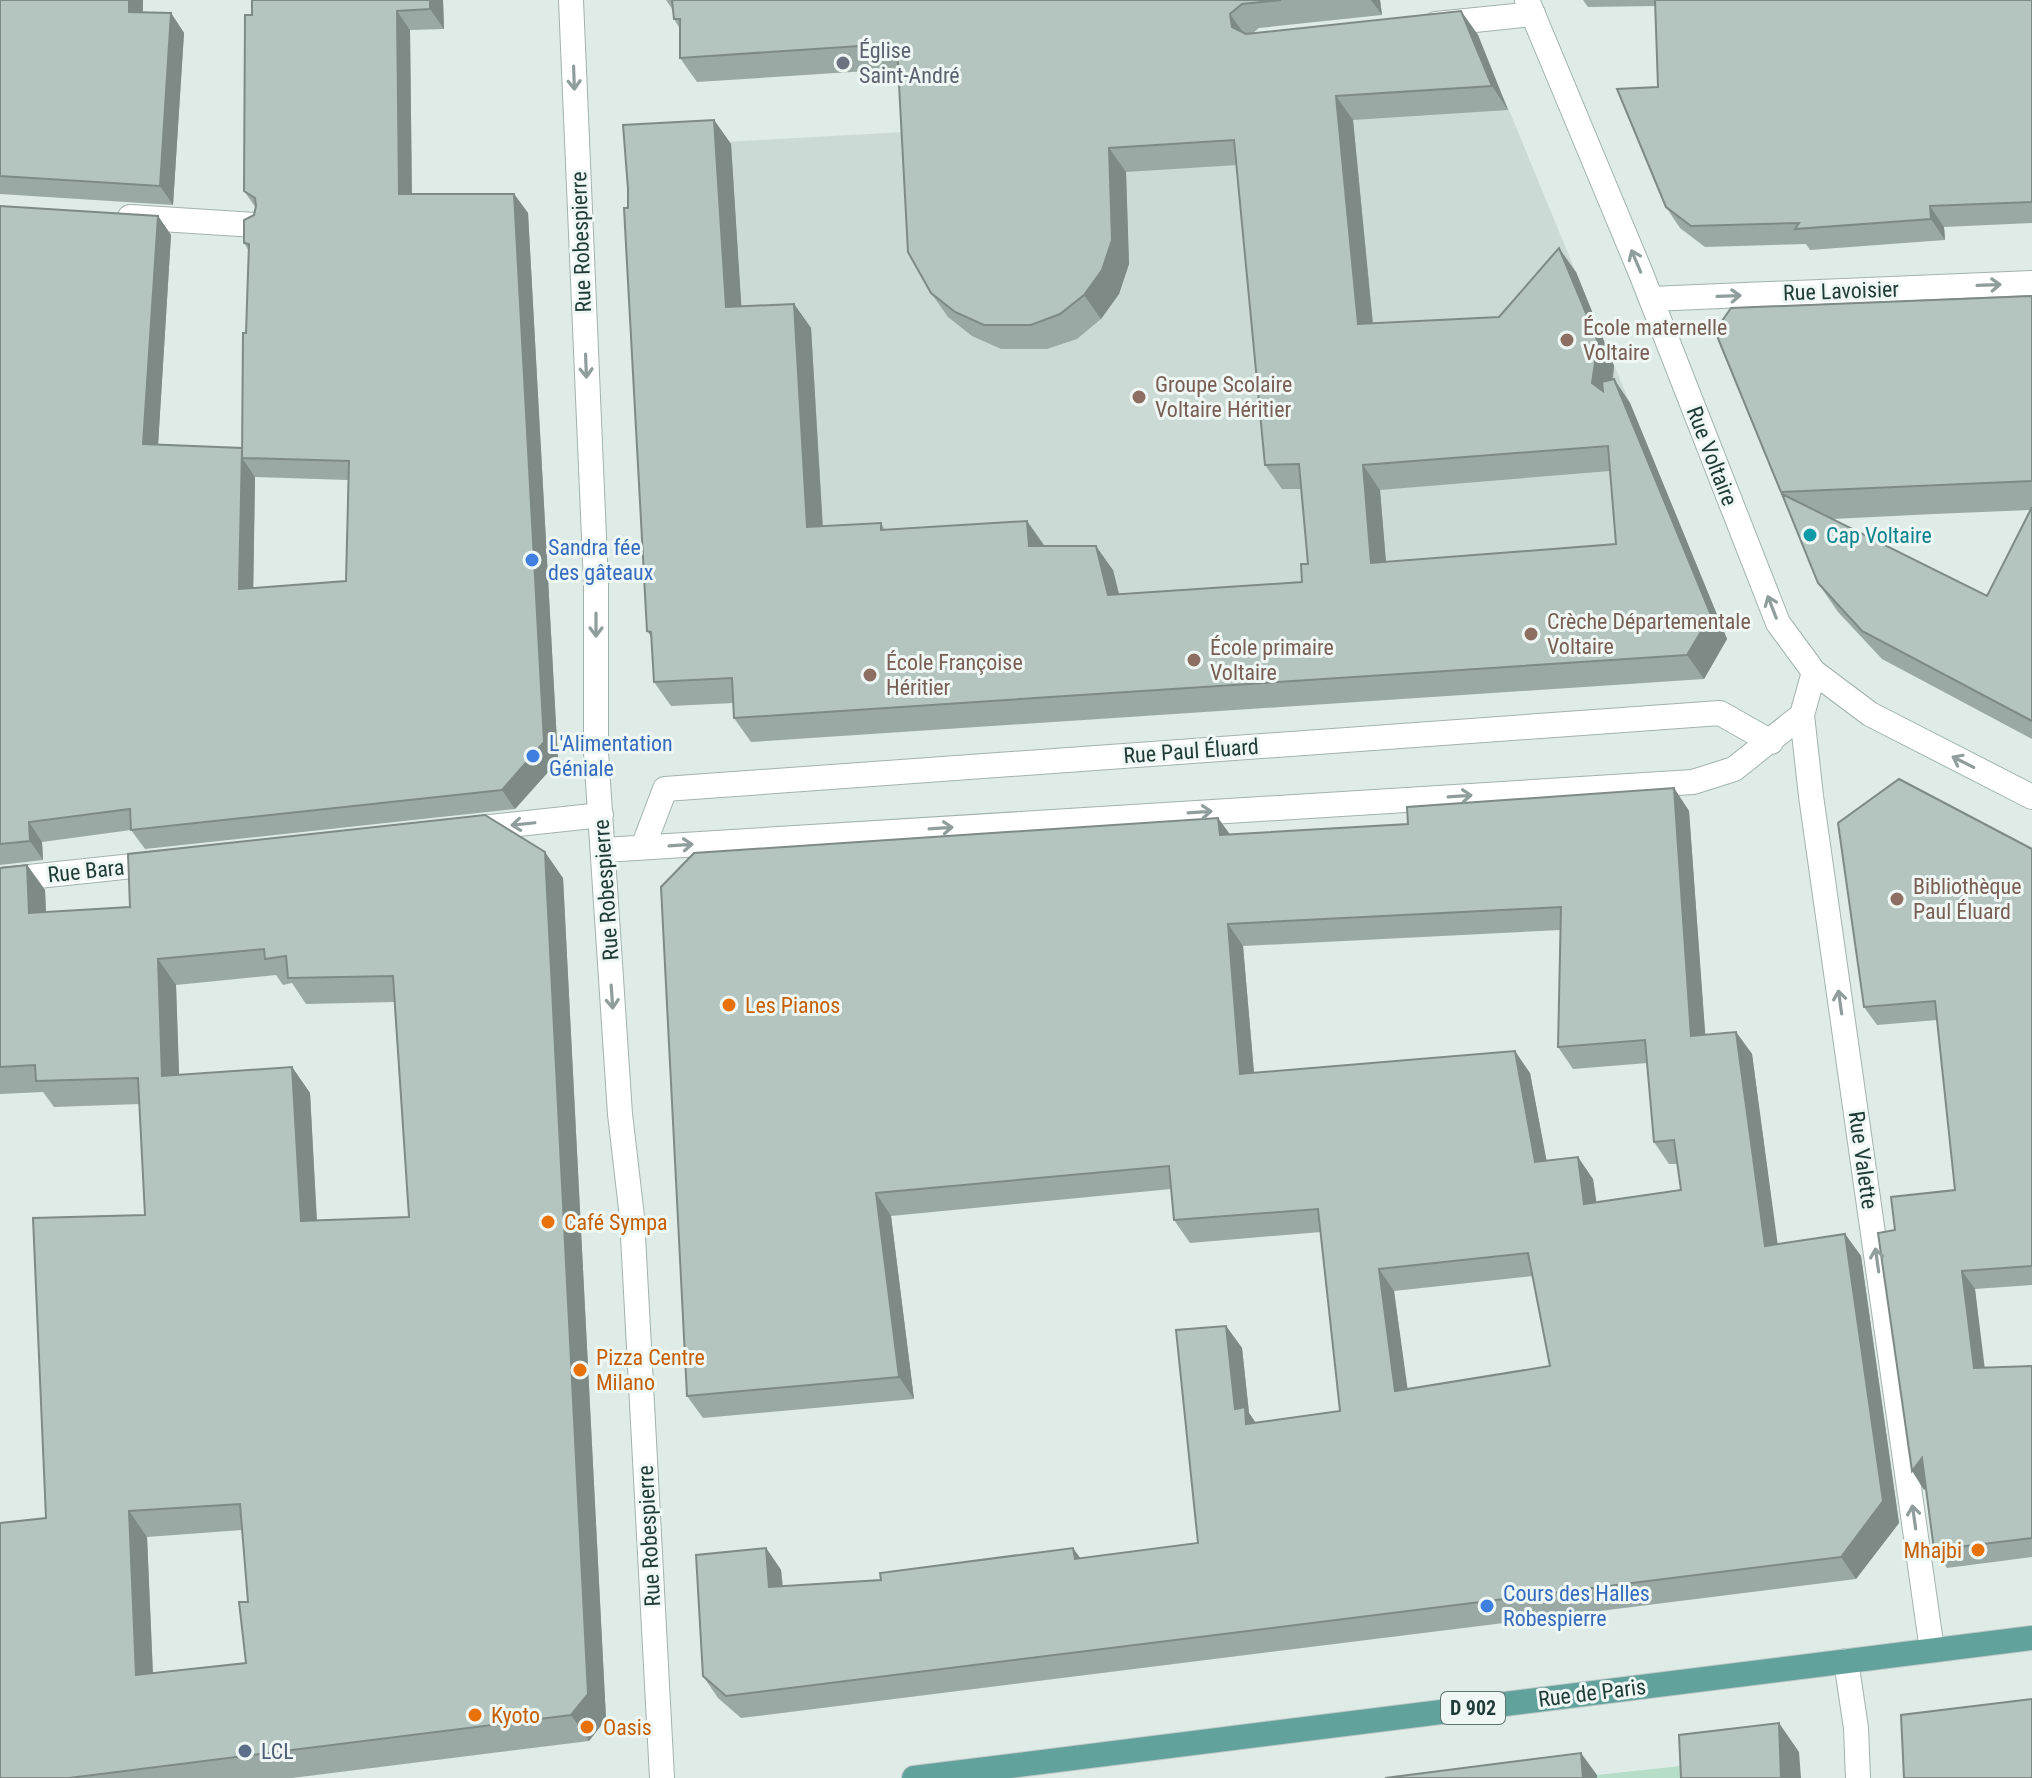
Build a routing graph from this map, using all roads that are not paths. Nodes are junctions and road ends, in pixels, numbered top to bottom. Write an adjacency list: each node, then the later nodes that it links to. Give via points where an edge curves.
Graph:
1 (571, 0): 12 (street, Rue Robespierre, one-way to 12)
2 (1530, 7): 3 (street); 7 (street, Rue Voltaire, one-way to 2)
3 (1412, 27)
4 (111, 216): 5 (street)
5 (255, 225)
6 (2032, 283): 7 (street, Rue Lavoisier, one-way to 6)
7 (1651, 299): 8 (street, Rue Voltaire, one-way to 7, via 1778,623)
8 (1814, 672): 9 (street, Rue Valette); 11 (street, Rue Voltaire, one-way to 8, via 1870,714)
9 (1802, 715): 10 (street); 19 (street, Rue Valette, one-way to 9)
10 (1771, 742): 14 (street, one-way to 10, via 1693,782 1734,769); 14 (street, Rue Paul Éluard, via 1720,713 665,789)
11 (2032, 797)
12 (601, 815): 13 (street, one-way to 13); 15 (street, Rue Robespierre)
13 (449, 832)
14 (643, 847): 15 (street)
15 (604, 850): 21 (street, Rue Robespierre, one-way to 21, via 620,1114 632,1217)
16 (186, 860): 17 (street, Rue Bara)
17 (0, 880)
18 (2032, 1638): 19 (main road, Rue de Paris / D 902)
19 (1932, 1650): 20 (main road, Rue de Paris / D 902)
20 (1846, 1661): 22 (main road, Rue de Paris / D 902); 23 (street)
21 (662, 1778)
22 (914, 1778)
23 (1858, 1778)

